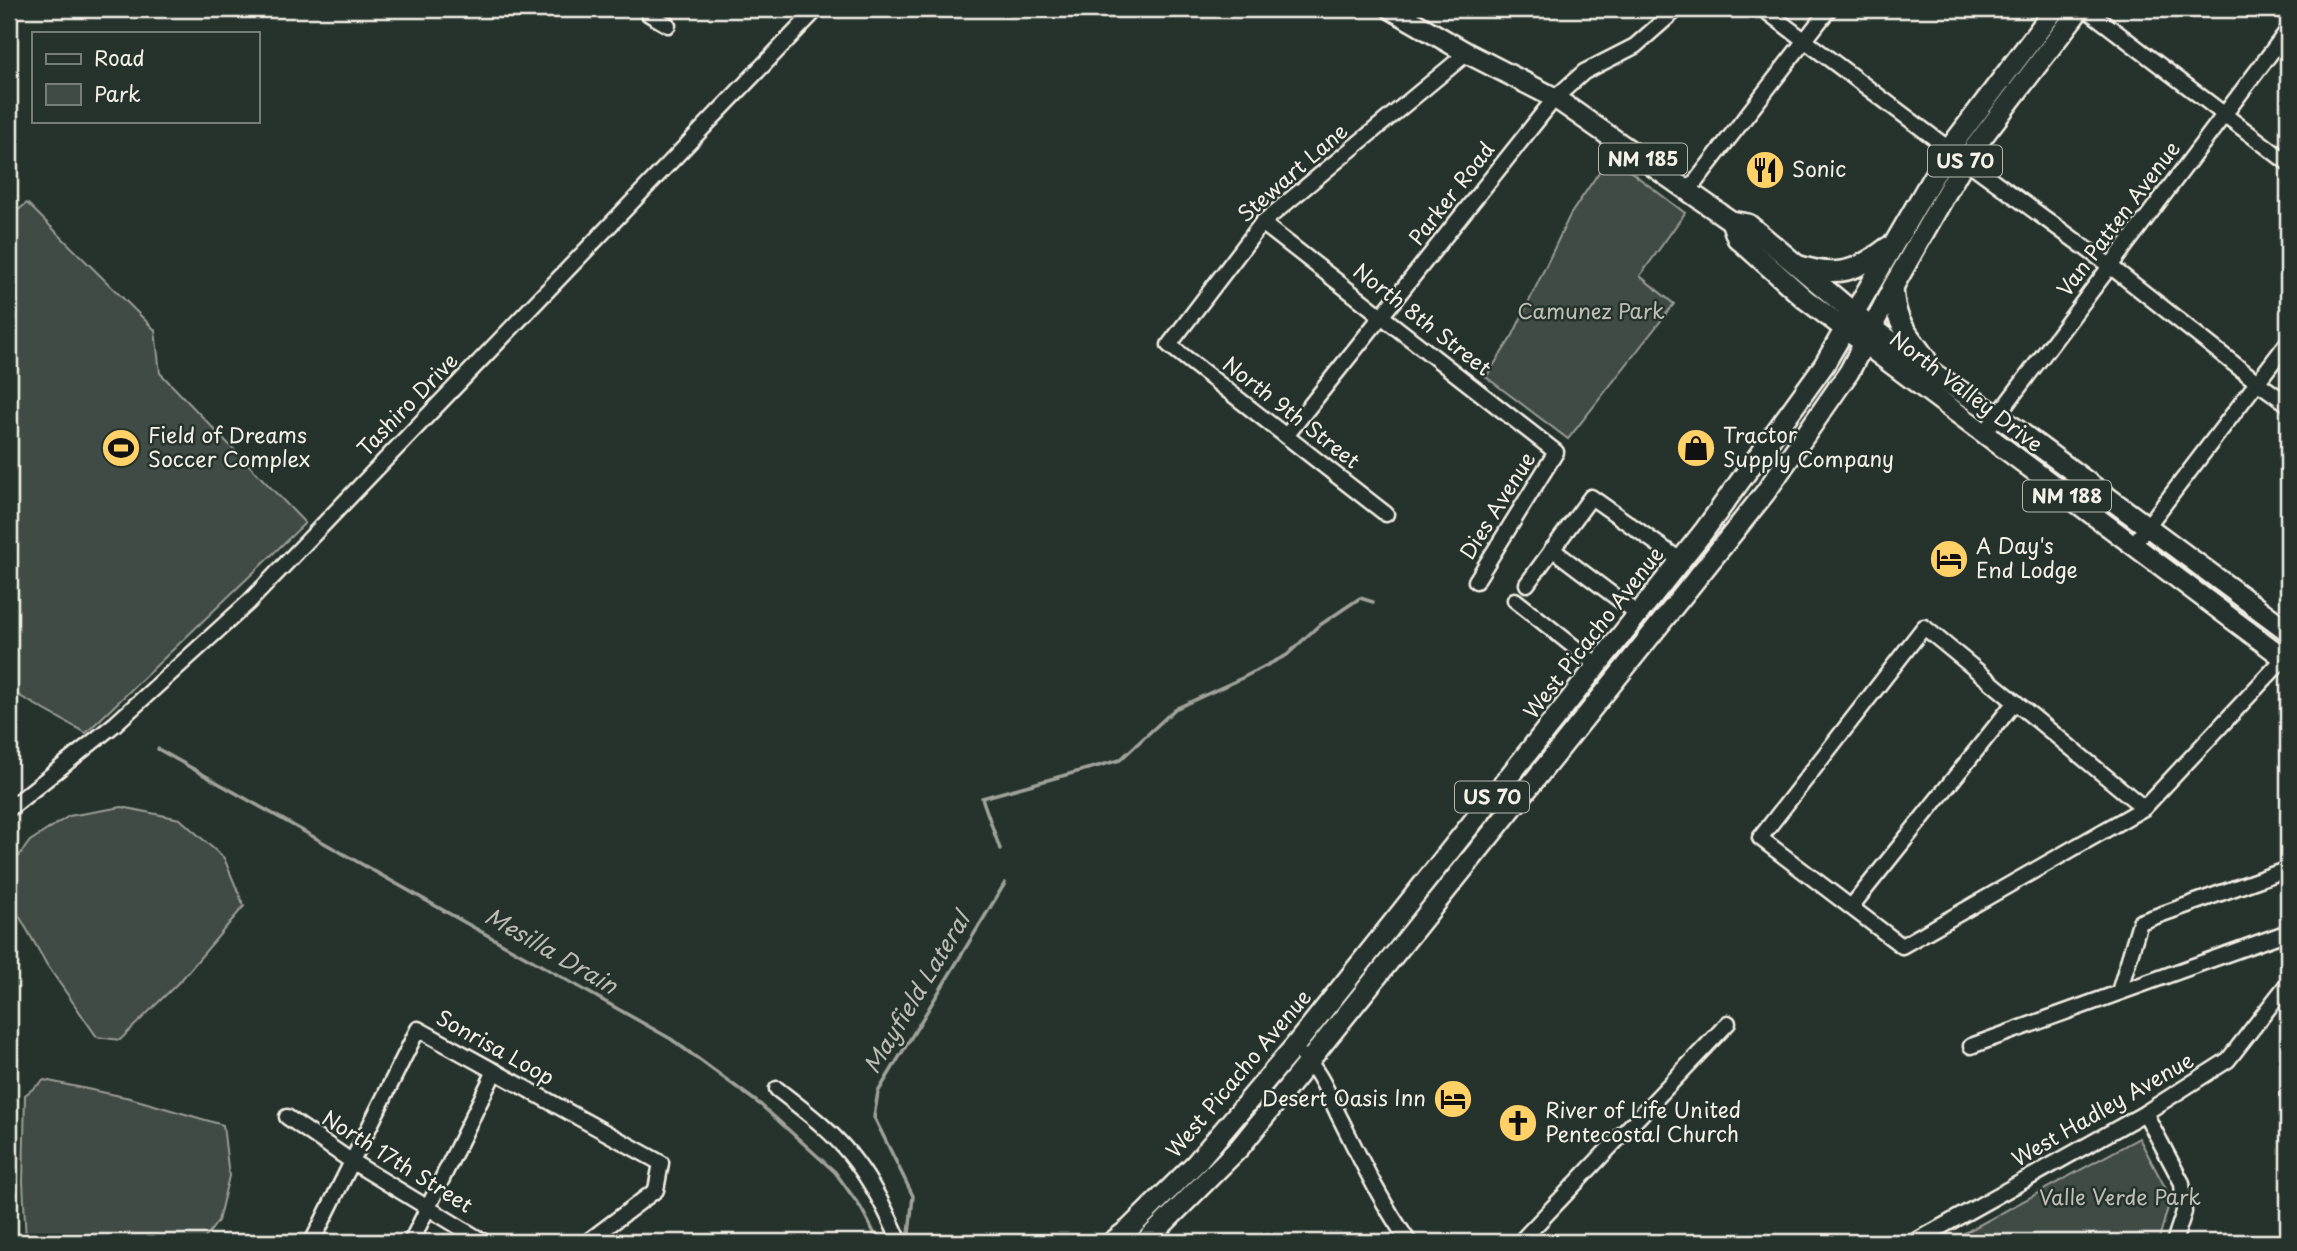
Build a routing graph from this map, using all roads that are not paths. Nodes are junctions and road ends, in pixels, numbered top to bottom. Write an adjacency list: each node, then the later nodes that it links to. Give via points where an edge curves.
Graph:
1 (652, 9): 10 (street, via 649,14)
2 (817, 9): 54 (street, Tashiro Drive, via 249,602 115,724)
3 (1677, 9): 14 (street, Parker Road, via 1634,46 1584,72)
4 (1763, 9): 12 (street)
5 (1829, 9): 12 (street)
6 (2055, 9): 16 (main road, West Picacho Avenue / US 70)
7 (2080, 9): 16 (main road, West Picacho Avenue / US 70)
8 (2086, 9): 15 (street)
9 (1401, 11): 13 (main road, North Valley Drive / NM 185)
10 (668, 25)
11 (2288, 30): 15 (street, Van Patten Avenue)
12 (1806, 40): 16 (street); 18 (street)
13 (1467, 53): 14 (main road, North Valley Drive / NM 185); 20 (street, Stewart Lane)
14 (1555, 98): 18 (main road, North Valley Drive / NM 185); 26 (street, Parker Road)
15 (2224, 116): 17 (street); 23 (street, Van Patten Avenue)
16 (1957, 155): 21 (main road, West Picacho Avenue / US 70); 23 (street); 24 (main road, West Picacho Avenue / US 70)
17 (2288, 163)
18 (1689, 190): 19 (main road, North Valley Drive / NM 185)
19 (1731, 221): 22 (main road, North Valley Drive / NM 185, via 1748,224); 25 (main road, North Valley Drive / NM 185, via 1737,239)
20 (1262, 223): 26 (street, North 8th Street); 30 (street, Stewart Lane)
21 (1894, 242): 22 (main road, via 1866,264 1843,272 1818,272); 27 (main road, West Picacho Avenue / US 70)
22 (1797, 265): 27 (main road, North Valley Drive / NM 185)
23 (2110, 266): 35 (street); 37 (street, Van Patten Avenue)
24 (1893, 287): 28 (main road, West Picacho Avenue / US 70); 34 (main road, via 1900,325)
25 (1805, 299): 27 (main road, North Valley Drive / NM 185); 31 (main road, via 1826,339)
26 (1383, 315): 39 (street, Parker Road); 40 (street, North 8th Street)
27 (1850, 322): 28 (main road, North Valley Drive / NM 185); 31 (main road, West Picacho Avenue / US 70)
28 (1869, 336): 32 (main road, North Valley Drive / NM 188); 33 (main road, West Picacho Avenue / US 70); 34 (main road, North Valley Drive / NM 188)
29 (2288, 342): 35 (street)
30 (1169, 345): 39 (street, North 9th Street)
31 (1824, 365): 45 (main road, West Picacho Avenue / US 70)
32 (1895, 367): 33 (main road, via 1864,365); 38 (main road, North Valley Drive / NM 188)
33 (1849, 372): 64 (main road, West Picacho Avenue / US 70, via 1765,493)
34 (1936, 374): 37 (main road, North Valley Drive / NM 188)
35 (2258, 382): 36 (street); 42 (street)
36 (2288, 404)
37 (1997, 415): 38 (street, Van Patten Avenue); 42 (main road, North Valley Drive / NM 188)
38 (1983, 435): 43 (main road, North Valley Drive / NM 188)
39 (1286, 436): 41 (street, North 9th Street)
40 (1556, 452): 46 (street, Dies Avenue)
41 (1386, 514)
42 (2148, 526): 43 (street); 50 (main road, North Valley Drive / NM 188)
43 (2133, 545): 51 (main road, North Valley Drive / NM 188)
44 (1552, 549): 45 (street, via 1591,497); 47 (street); 49 (street)
45 (1680, 560): 49 (main road, West Picacho Avenue / US 70)
46 (1476, 582)
47 (1527, 584)
48 (1515, 600): 52 (street)
49 (1638, 614): 52 (main road, West Picacho Avenue / US 70)
50 (2288, 631)
51 (2287, 658): 55 (street)
52 (1597, 665): 63 (main road, West Picacho Avenue / US 70)
53 (2015, 702): 55 (street); 57 (street); 57 (street, via 1924,627 1760,838)
54 (9, 808)
55 (2144, 808): 57 (street, via 1902,946)
56 (2288, 869): 60 (street, via 2140,922)
57 (1851, 907)
58 (2288, 932): 60 (street)
59 (2288, 983): 67 (street, West Hadley Avenue, via 2228,1060)
60 (2119, 992): 62 (street)
61 (1728, 1024): 79 (street)
62 (1971, 1046)
63 (1294, 1047): 64 (street); 76 (main road, West Picacho Avenue / US 70, via 1196,1163)
64 (1310, 1062): 77 (main road, West Picacho Avenue / US 70, via 1240,1147); 78 (street, via 1386,1210)
65 (495, 1071): 69 (street, Sonrisa Loop, via 418,1029); 70 (street); 74 (street, Sonrisa Loop, via 661,1163 656,1190)
66 (777, 1088): 75 (street, via 855,1160)
67 (2146, 1113): 80 (street, West Hadley Avenue); 81 (street, via 2182,1183 2184,1212)
68 (287, 1117): 69 (street, North 17th Street)
69 (351, 1161): 70 (street, North 17th Street); 71 (street, Sonrisa Loop)
70 (429, 1207): 72 (street); 73 (street, North 17th Street)
71 (312, 1242)
72 (411, 1242)
73 (484, 1242)
74 (587, 1242)
75 (900, 1242)
76 (1112, 1242)
77 (1145, 1242)
78 (1409, 1242)
79 (1520, 1242)
80 (1913, 1242)
81 (2174, 1242)

